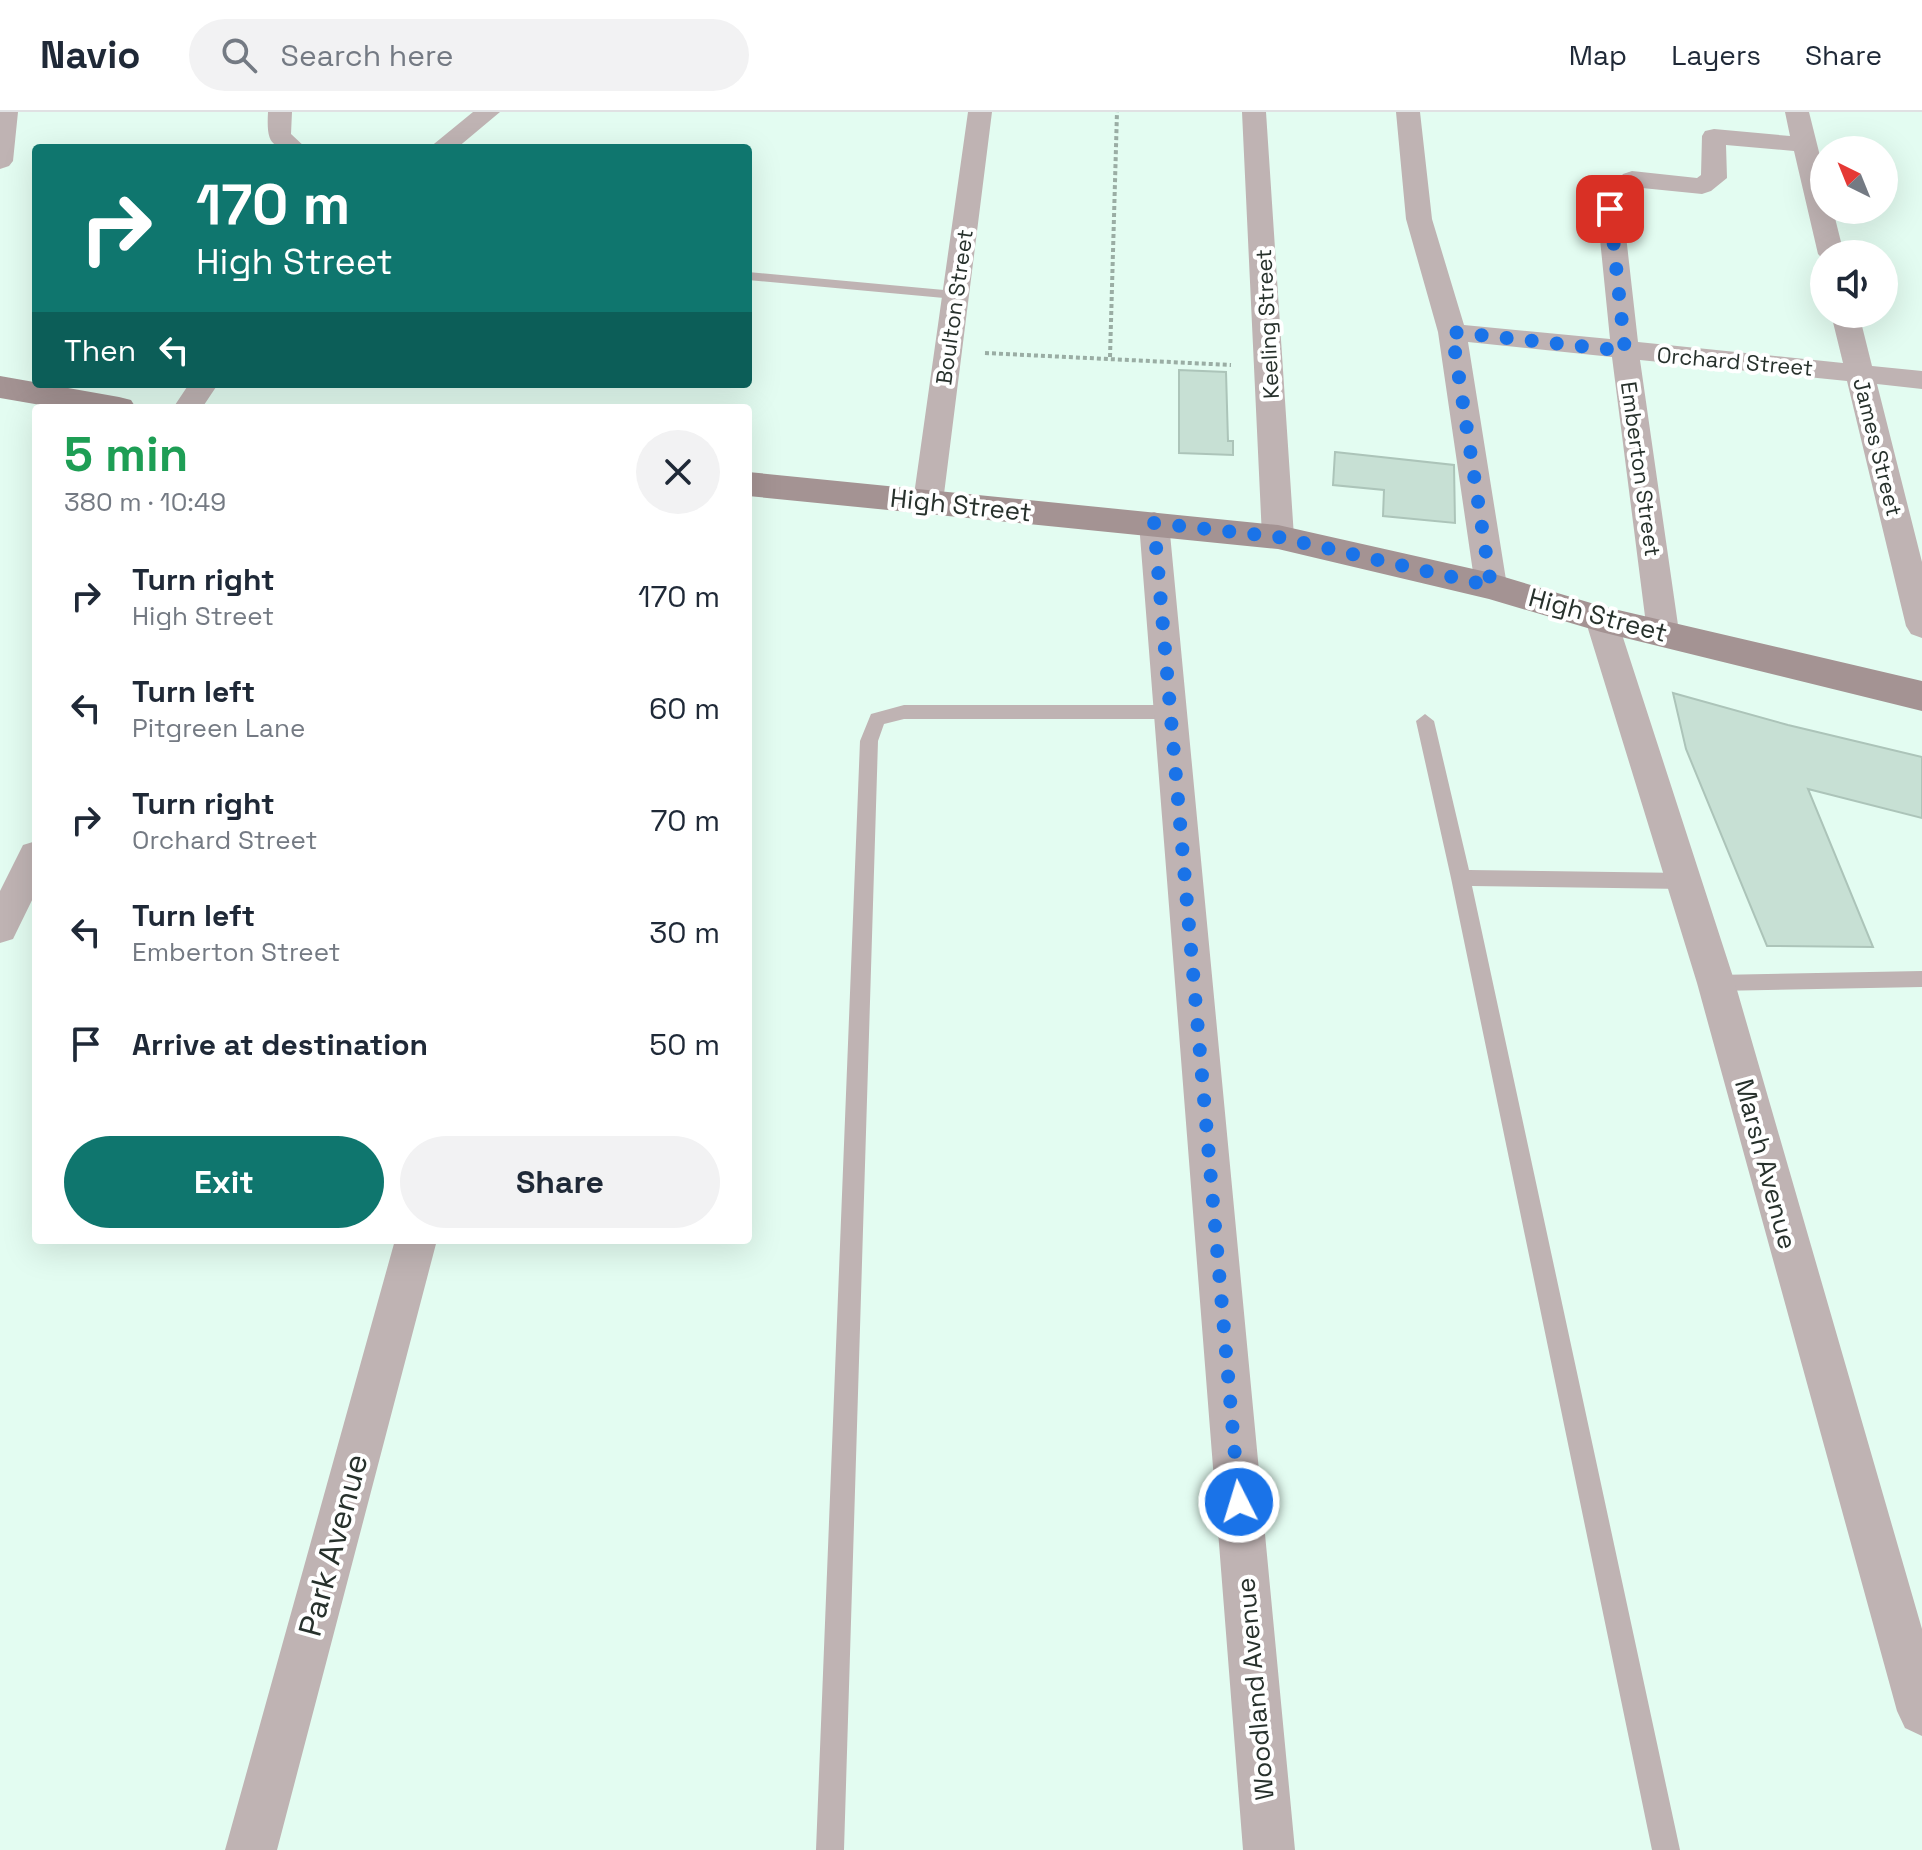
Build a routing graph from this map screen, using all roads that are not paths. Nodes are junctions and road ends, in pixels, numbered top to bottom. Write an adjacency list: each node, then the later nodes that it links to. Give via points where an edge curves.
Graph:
1 (6, 112): 11 (street)
2 (280, 112): 8 (street, via 279,136)
3 (488, 112): 9 (street)
4 (980, 112): 16 (street, Boulton Street)
5 (1254, 112): 27 (street, Keeling Street)
6 (1408, 112): 18 (street, via 1419,219)
7 (1797, 112): 10 (street)
8 (289, 144)
9 (446, 144)
10 (1806, 145): 12 (street, via 1710,126 1714,178 1702,186); 14 (street)
11 (0, 161)
12 (1632, 179)
13 (1610, 209): 19 (street, Emberton Street)
14 (1828, 240)
15 (752, 276): 16 (lane)
16 (955, 295): 25 (street, Boulton Street)
17 (1848, 328): 20 (street, James Street)
18 (1452, 332): 19 (street, Orchard Street); 28 (street)
19 (1625, 351): 20 (street, Orchard Street); 31 (street, Emberton Street)
20 (1859, 372): 21 (street, Orchard Street); 30 (street, James Street)
21 (1922, 380)
22 (0, 387): 23 (main road)
23 (96, 404)
24 (752, 484): 25 (main road, High Street)
25 (928, 502): 26 (main road, High Street)
26 (1154, 523): 27 (main road, High Street); 33 (street, Woodland Avenue)
27 (1278, 537): 28 (main road, High Street)
28 (1491, 586): 29 (main road, High Street)
29 (1601, 619): 31 (main road, High Street); 37 (street, Marsh Avenue)
30 (1922, 626)
31 (1663, 632): 32 (main road, High Street)
32 (1922, 696)
33 (1170, 712): 44 (lane, via 904,712 877,719 869,741); 45 (street, Woodland Avenue)
34 (1425, 721): 36 (lane)
35 (32, 863): 38 (street)
36 (1461, 878): 37 (lane); 46 (lane)
37 (1685, 881): 40 (street, Marsh Avenue)
38 (0, 928)
39 (1922, 979): 40 (lane)
40 (1716, 983): 42 (street, Marsh Avenue)
41 (415, 1244): 43 (street, Park Avenue)
42 (1922, 1711)
43 (251, 1850)
44 (830, 1850)
45 (1269, 1850)
46 (1666, 1850)

